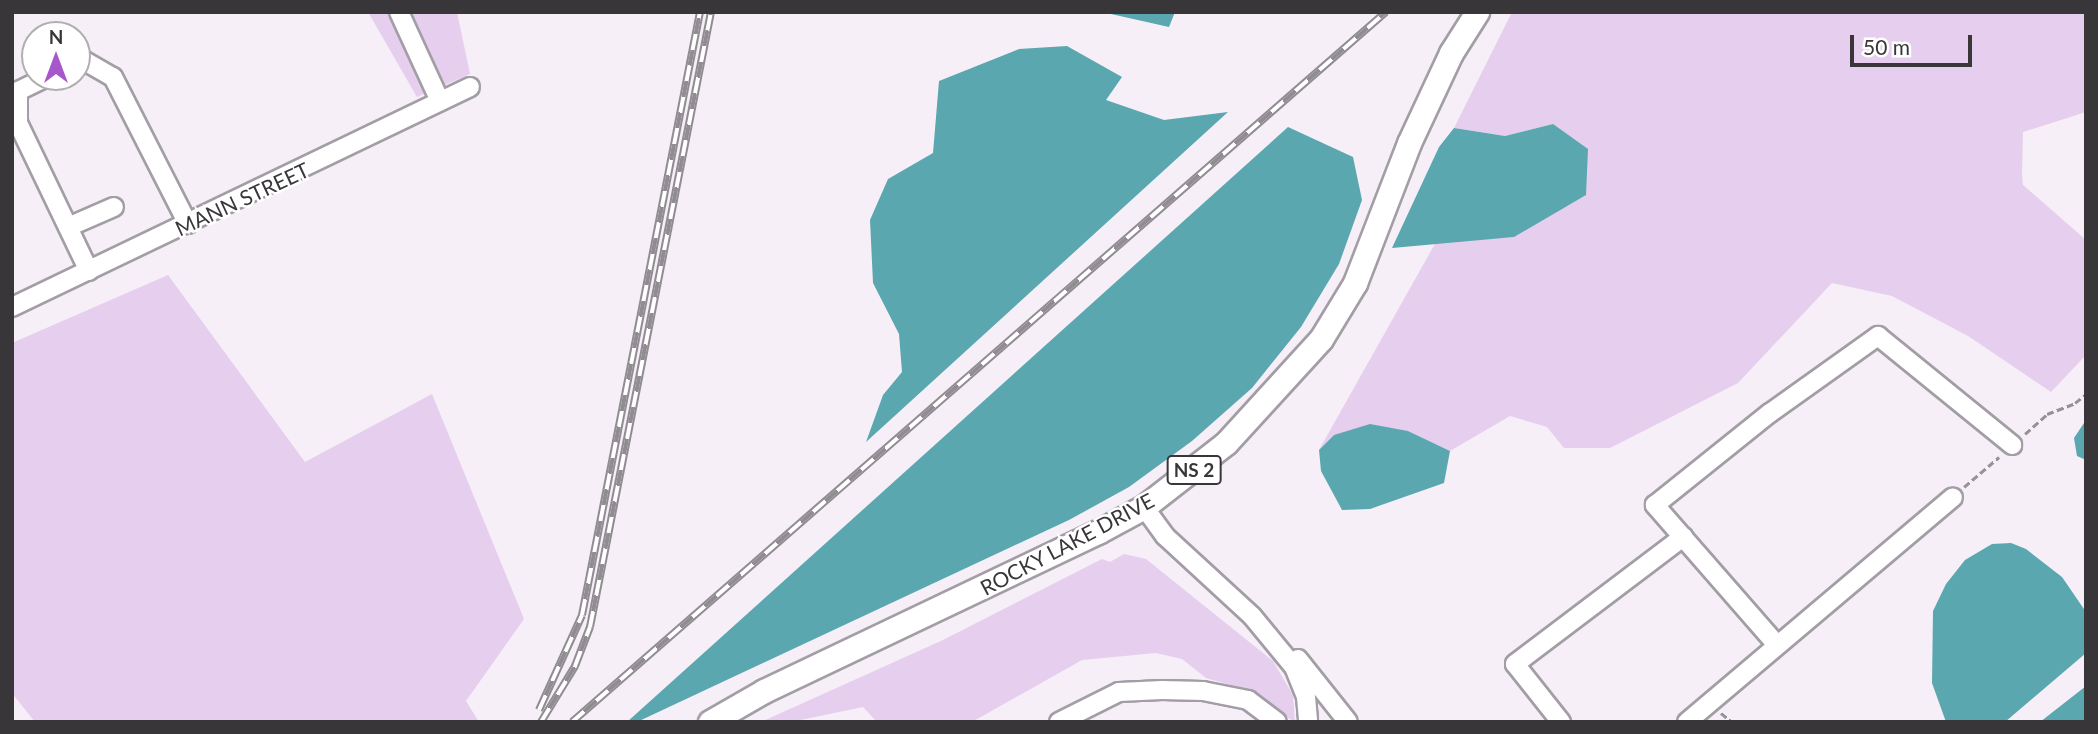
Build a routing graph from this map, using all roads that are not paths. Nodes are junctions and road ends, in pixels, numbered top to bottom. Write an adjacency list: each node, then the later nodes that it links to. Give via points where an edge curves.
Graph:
1 (400, 12): 6 (street)
2 (1477, 12): 14 (main road, ROCKY LAKE DRIVE / NS 2, via 1451,53 1409,144 1371,251 1321,339 1226,443)
3 (91, 65): 8 (street, via 113,77)
4 (470, 87): 6 (street, MANN STREET)
5 (21, 90): 9 (street, via 18,123)
6 (440, 101): 8 (street, MANN STREET)
7 (114, 207): 9 (street)
8 (188, 224): 10 (street, MANN STREET)
9 (68, 227): 10 (street)
10 (89, 271): 11 (street, MANN STREET)
11 (12, 307)
12 (2012, 445): 15 (street, via 1878,336 1770,413 1655,505)
13 (1954, 497): 17 (street)
14 (1144, 507): 16 (street, via 1201,573); 19 (main road, ROCKY LAKE DRIVE / NS 2)
15 (1683, 537): 17 (street); 23 (street, via 1515,664)
16 (1252, 616): 18 (street, via 1305,667); 22 (street, via 1294,667 1306,697)
17 (1777, 645): 24 (street)
18 (1347, 721)
19 (710, 722)
20 (1059, 722): 21 (street, via 1119,692 1162,690 1203,691 1248,700)
21 (1277, 722)
22 (1308, 722)
23 (1561, 722)
24 (1686, 722)

